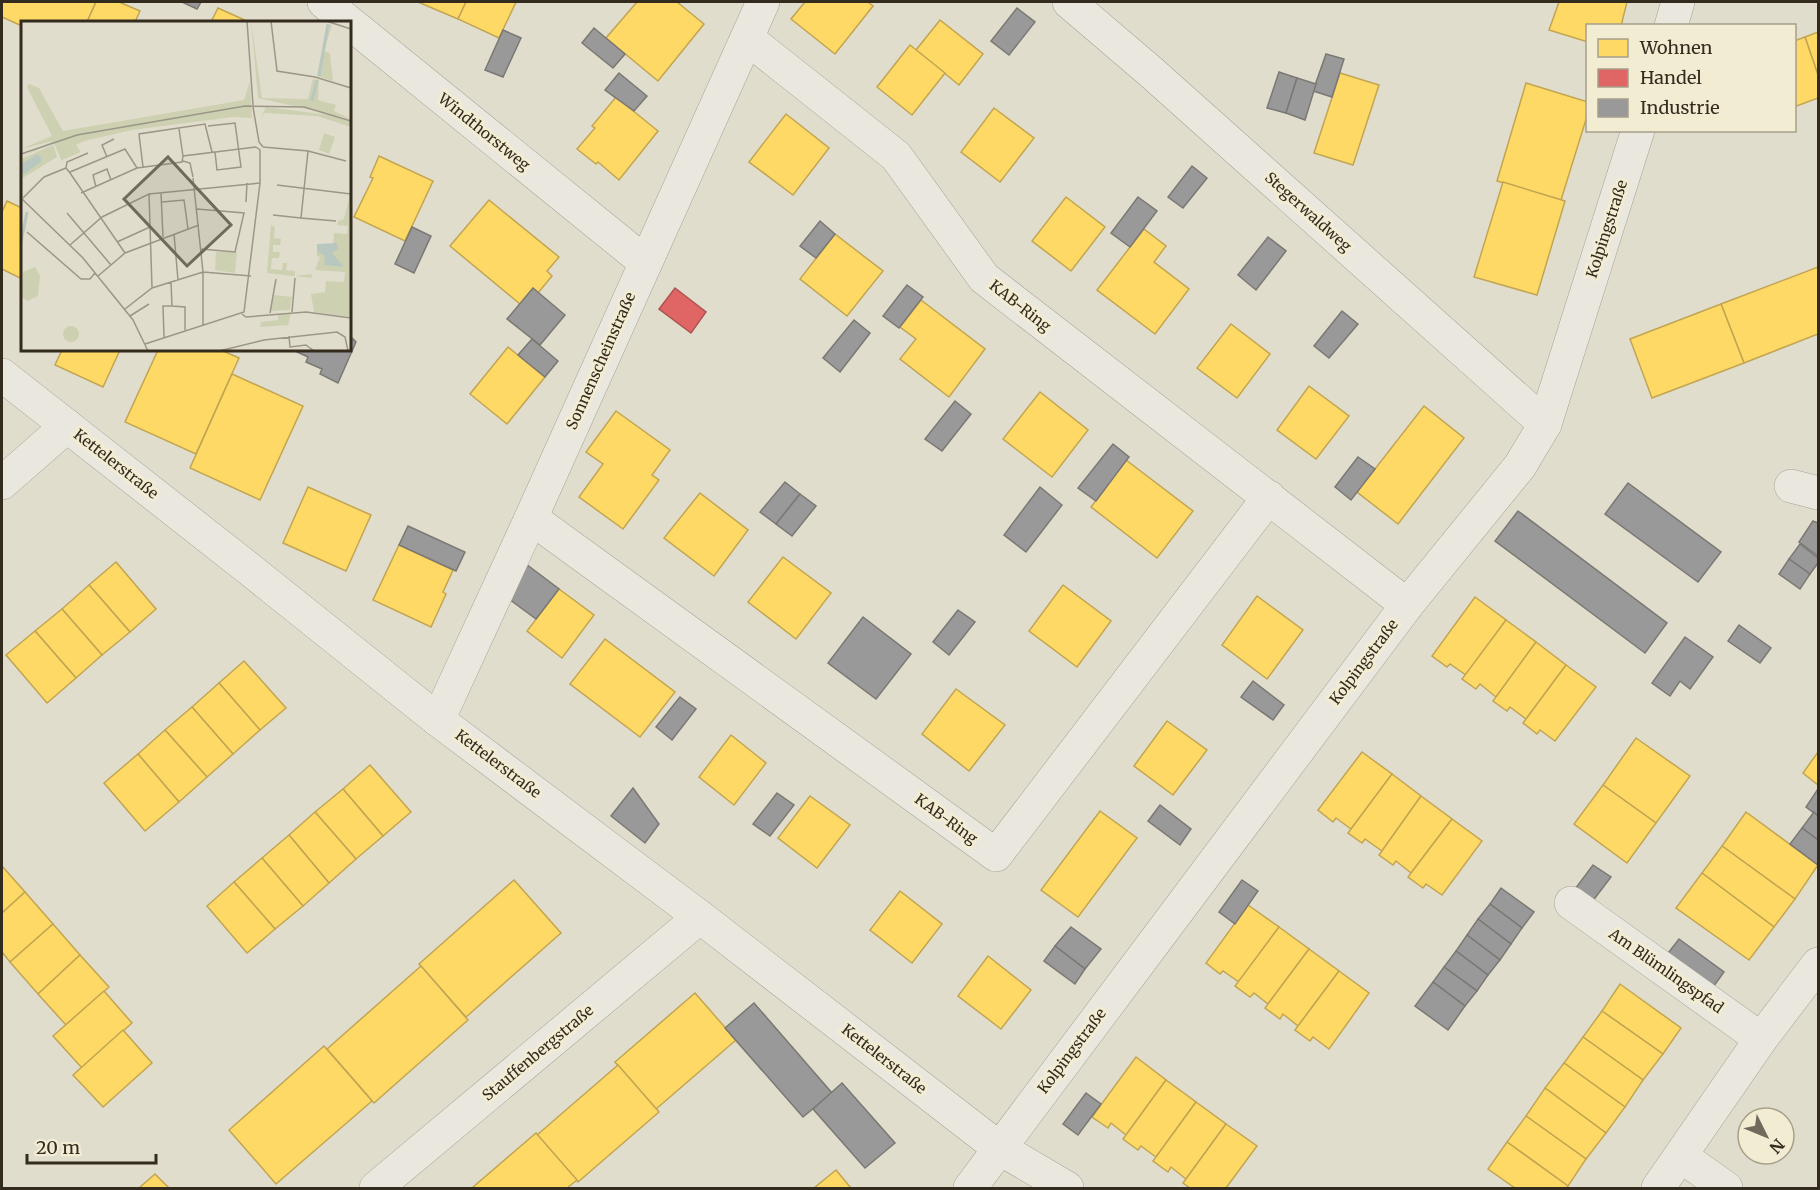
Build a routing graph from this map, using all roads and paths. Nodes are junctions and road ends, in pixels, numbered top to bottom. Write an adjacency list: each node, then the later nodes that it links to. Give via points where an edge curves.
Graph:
1 (324, 2): 5 (street, Windthorstweg)
2 (763, 2): 8 (street, Sonnenscheinstraße)
3 (1069, 2): 12 (street, Stegerwaldweg)
4 (1678, 2): 7 (street)
5 (347, 21)
6 (351, 24): 10 (street, Windthorstweg)
7 (1672, 24)
8 (747, 38): 10 (street, Sonnenscheinstraße); 15 (street, KAB-Ring, via 896,156 984,278)
9 (1637, 132): 12 (street, Kolpingstraße)
10 (645, 262): 16 (street, Sonnenscheinstraße)
11 (2, 375): 13 (street, Kettelerstraße)
12 (1545, 424): 17 (street, Kolpingstraße, via 1520,466)
13 (67, 426): 14 (street); 18 (street, Kettelerstraße)
14 (2, 483)
15 (1269, 497): 16 (street, KAB-Ring, via 996,855); 17 (street, KAB-Ring)
16 (531, 518): 18 (street, Sonnenscheinstraße)
17 (1407, 605): 23 (street, Kolpingstraße)
18 (438, 720): 20 (street, Kettelerstraße)
19 (1570, 903): 22 (street, Am Blümlingspfad)
20 (700, 917): 23 (street, Kettelerstraße); 25 (street, Stauffenbergstraße)
21 (1818, 964): 22 (street)
22 (1761, 1039): 24 (street)
23 (999, 1148): 26 (street, Kolpingstraße); 27 (street)
24 (1680, 1156): 28 (street); 29 (street)
25 (376, 1188)
26 (970, 1188)
27 (1067, 1188)
28 (1658, 1188)
29 (1726, 1188)

